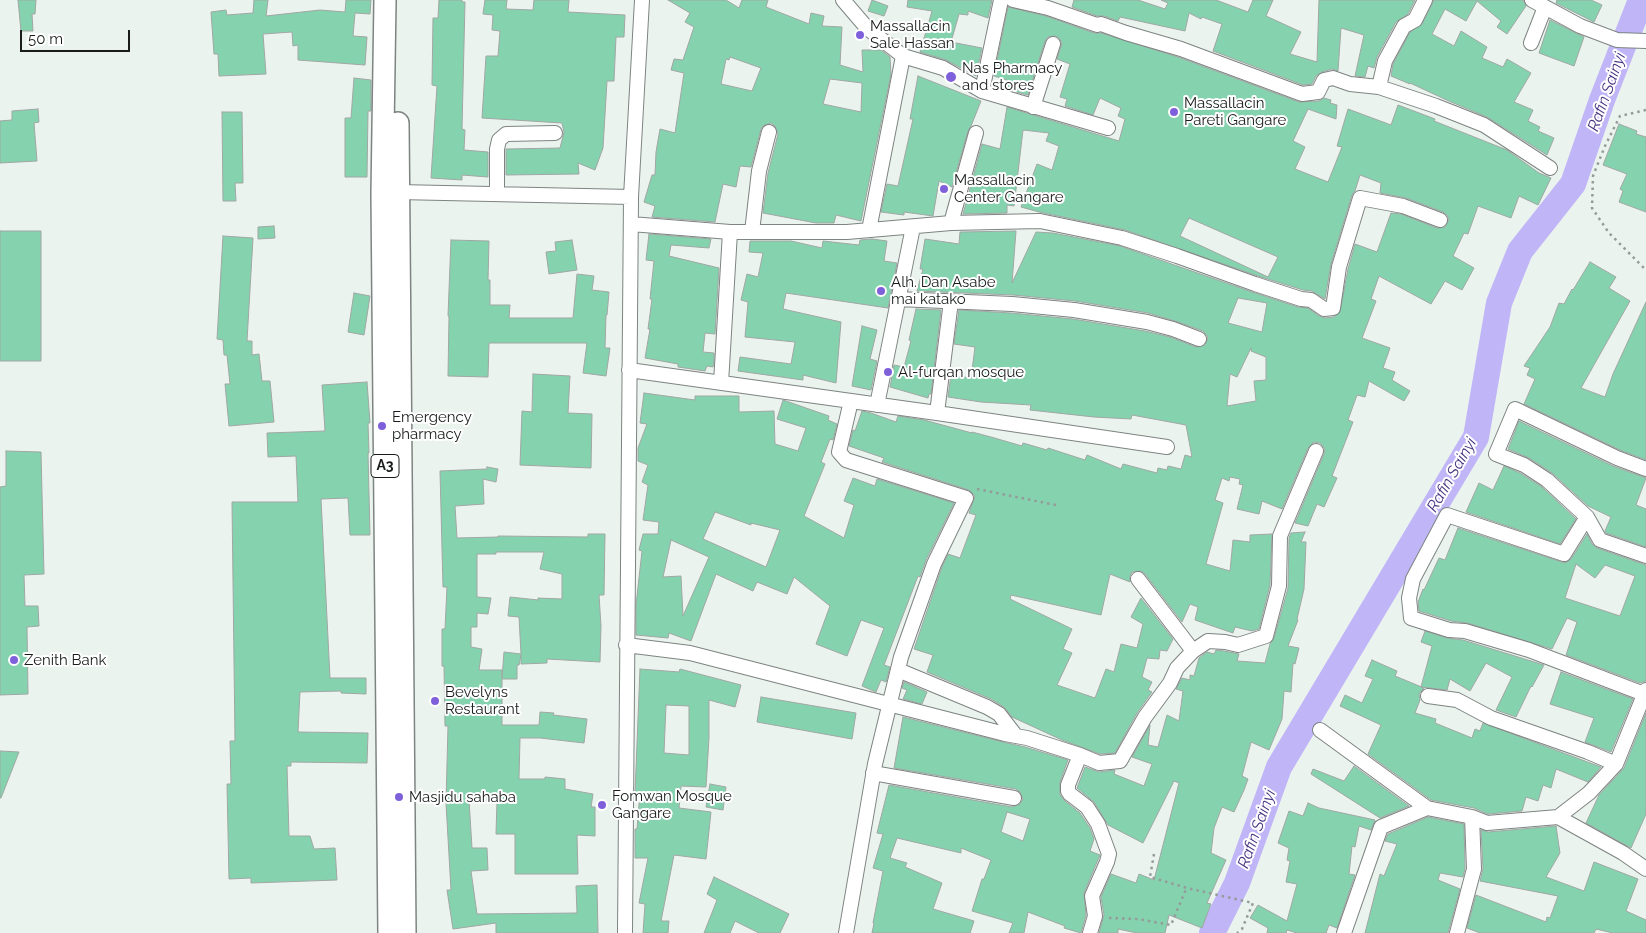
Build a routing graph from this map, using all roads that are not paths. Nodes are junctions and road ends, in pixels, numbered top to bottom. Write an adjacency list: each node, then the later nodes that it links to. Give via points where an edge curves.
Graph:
1 (385, 0): 62 (highway, A3, via 382,194)
2 (397, 0): 22 (highway, A3)
3 (642, 0): 24 (street)
4 (843, 0): 13 (street, via 867,28)
5 (1001, 0): 15 (street)
6 (1013, 0): 14 (street, via 1181,49 1302,94 1318,92 1324,80 1333,78 1350,84)
7 (1425, 0): 14 (street, via 1415,20 1404,26 1386,61)
8 (1532, 0): 9 (street)
9 (1544, 7): 10 (street, via 1617,40); 11 (street)
10 (1646, 42)
11 (1531, 43)
12 (1053, 44): 16 (street)
13 (903, 56): 15 (street, via 943,68); 29 (street)
14 (1379, 87): 21 (street, via 1484,125)
15 (982, 91): 16 (street)
16 (1033, 107): 17 (street)
17 (1108, 128)
18 (769, 132): 31 (street)
19 (555, 133): 23 (street, via 506,134 499,140)
20 (976, 134): 27 (street)
21 (1550, 168)
22 (398, 192): 23 (street); 63 (highway, A3)
23 (497, 194): 24 (street)
24 (631, 197): 26 (street)
25 (1440, 220): 27 (street, via 1403,206 1360,198 1339,267 1333,308 1324,309 1311,300 1122,238 1040,221)
26 (631, 224): 30 (street); 35 (street)
27 (951, 224): 28 (street)
28 (913, 226): 29 (street); 32 (street)
29 (869, 230): 31 (street)
30 (730, 232): 31 (street); 36 (street)
31 (752, 232)
32 (898, 299): 33 (street); 38 (street)
33 (951, 302): 34 (street, via 1074,310 1146,322); 39 (street)
34 (1199, 339)
35 (629, 370): 36 (street); 46 (street)
36 (721, 383): 37 (street)
37 (851, 402): 38 (street); 48 (street, via 839,452 846,460 966,498 934,564)
38 (877, 405): 39 (street)
39 (937, 413): 40 (street)
40 (1167, 447)
41 (1316, 451): 47 (street, via 1280,536 1279,586 1266,636 1238,645 1208,641)
42 (1646, 469): 43 (street, via 1515,409 1496,454 1524,465 1548,480)
43 (1587, 517): 44 (street, via 1600,540); 49 (street, via 1564,554 1446,515 1413,579 1409,598 1411,618 1521,647)
44 (1646, 556)
45 (1138, 579): 47 (street)
46 (626, 645): 51 (street, via 690,653); 64 (street)
47 (1194, 651): 54 (street, via 1177,668 1120,761 1099,763)
48 (898, 670): 51 (street); 53 (street, via 987,707 999,714)
49 (1645, 692): 55 (street)
50 (1428, 696): 55 (street, via 1457,700 1491,718)
51 (888, 705): 53 (street); 56 (street)
52 (1320, 730): 58 (street)
53 (1016, 736): 54 (street)
54 (1080, 755): 66 (street, via 1068,791 1087,807 1098,824 1108,854 1092,896 1096,916)
55 (1616, 764): 60 (street, via 1589,793)
56 (873, 773): 57 (street); 65 (street)
57 (1014, 798)
58 (1427, 808): 59 (street); 67 (street, via 1381,826)
59 (1472, 817): 60 (street, via 1487,823); 68 (street, via 1474,869)
60 (1558, 817): 61 (street)
61 (1646, 869)
62 (389, 933)
63 (405, 933)
64 (625, 933)
65 (846, 933)
66 (1090, 933)
67 (1344, 933)
68 (1456, 933)

